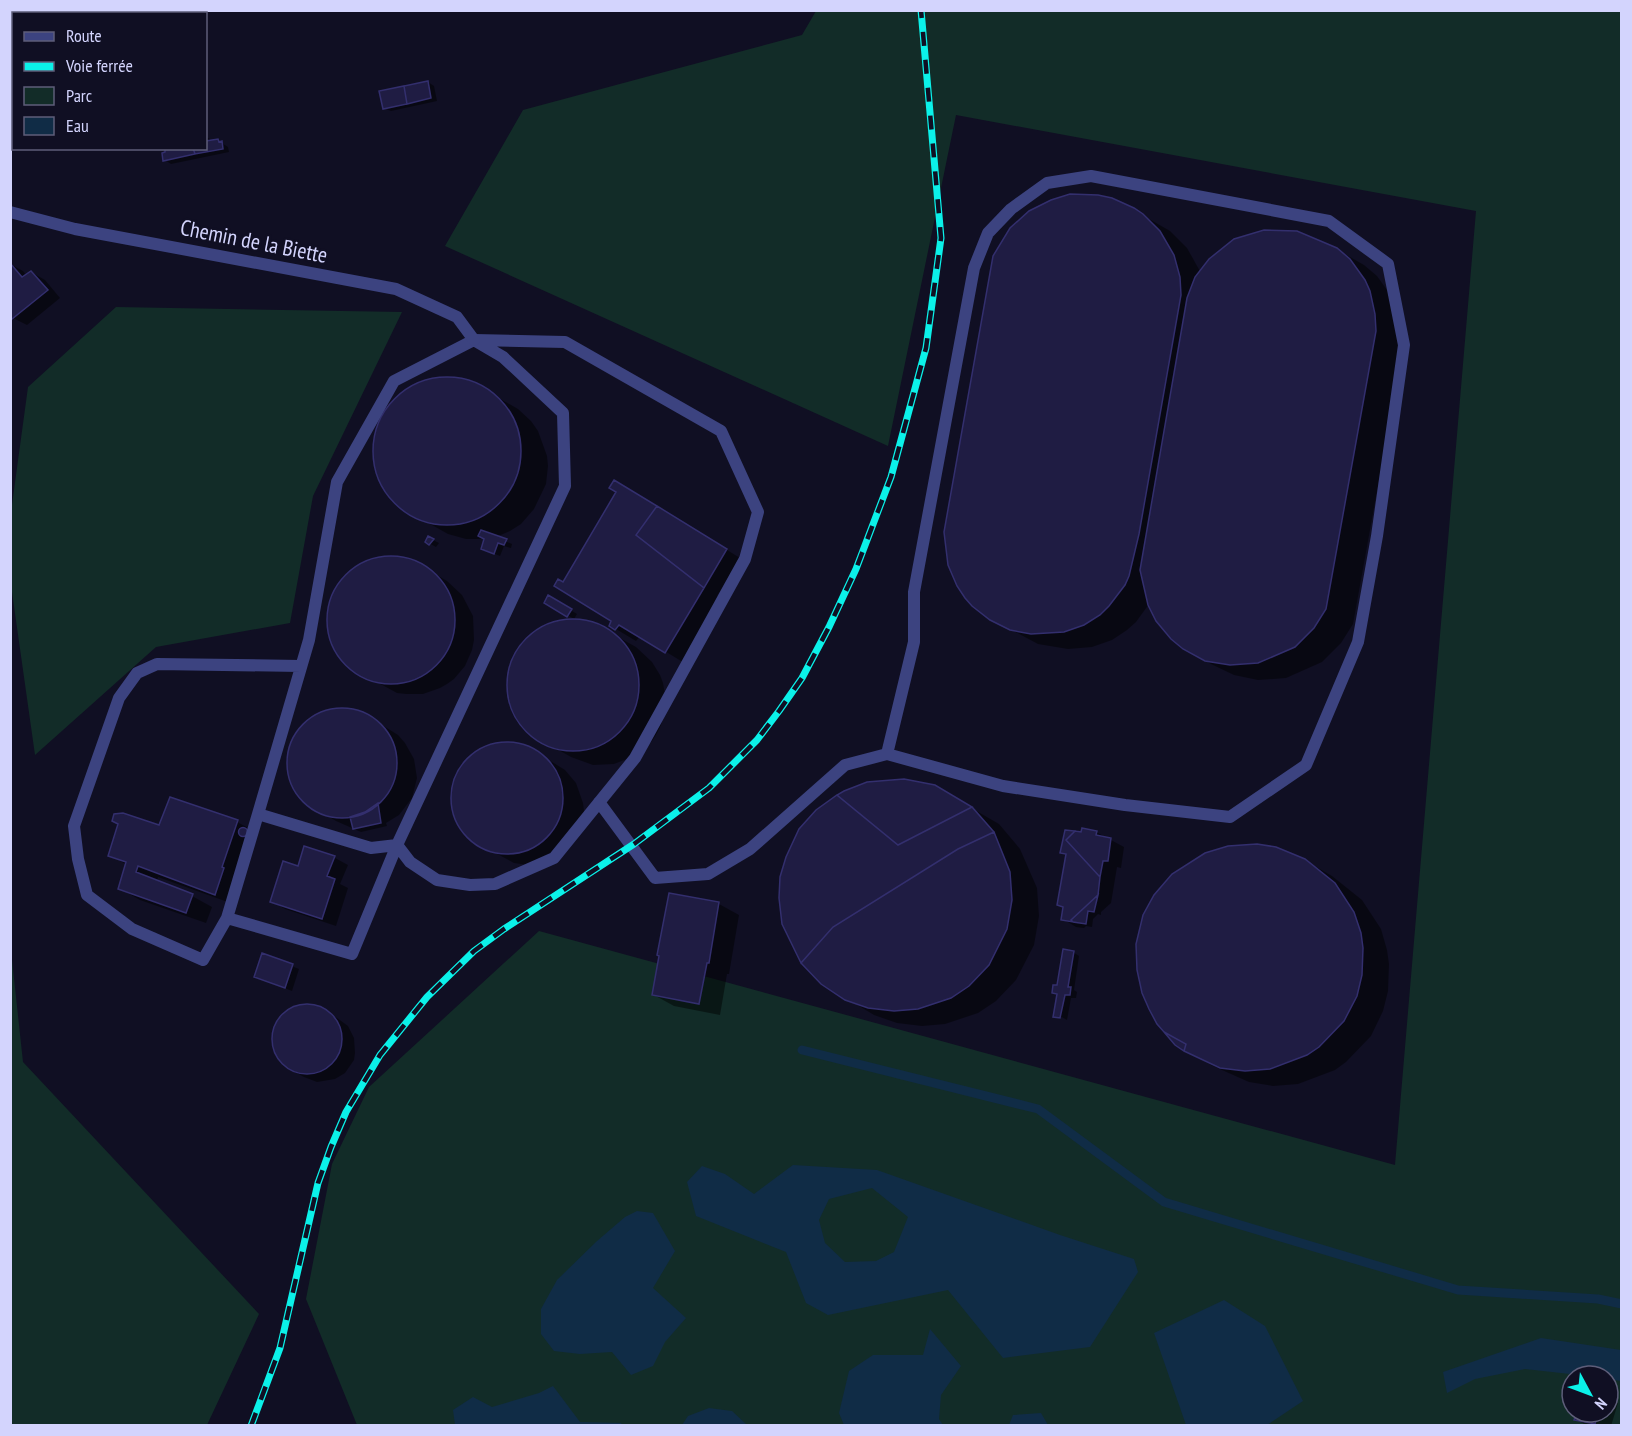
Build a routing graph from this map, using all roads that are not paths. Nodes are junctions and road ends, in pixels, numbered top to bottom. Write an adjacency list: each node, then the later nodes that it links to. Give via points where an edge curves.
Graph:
1 (10, 212): 2 (street, Chemin de la Biette, via 75,229 396,290 458,317)
2 (474, 340): 3 (street, via 394,381 337,482); 5 (street, via 565,342 721,431 758,512 745,559 635,758); 7 (street, via 503,357 562,413 565,486)
3 (301, 666): 6 (street); 8 (street, via 157,664 137,672 119,698 74,826 87,895 132,929 203,960)
4 (887, 754): 4 (street, via 914,642 914,592 974,268 988,233 1011,209 1047,183 1091,176 1329,221 1388,264 1404,345 1377,536 1358,642 1306,765 1230,818 1002,786); 5 (street, via 845,765 750,849 708,874 655,878)
5 (599, 802): 7 (street, via 554,858 495,884 437,880 410,862)
6 (258, 814): 7 (street, via 371,848); 8 (street)
7 (397, 845): 8 (street, via 352,954)
8 (227, 918)

